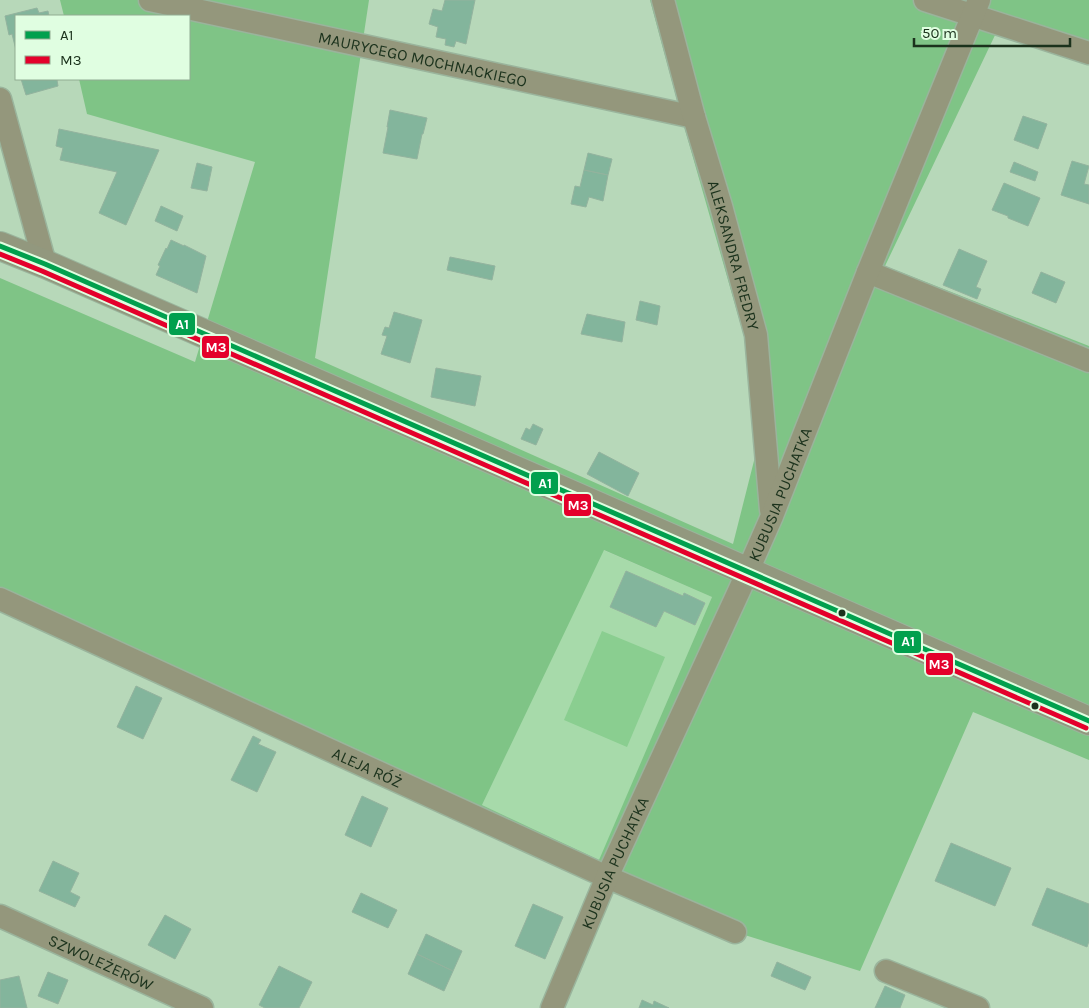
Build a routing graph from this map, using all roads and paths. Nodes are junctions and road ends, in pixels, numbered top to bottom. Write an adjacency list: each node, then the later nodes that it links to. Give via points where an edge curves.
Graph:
1 (150, 0): 7 (street, MAURYCEGO MOCHNACKIEGO)
2 (663, 0): 7 (street, ALEKSANDRA FREDRY)
3 (925, 0): 4 (street)
4 (976, 8): 5 (street); 10 (street, KUBUSIA PUCHATKA)
5 (1089, 53)
6 (0, 99): 9 (street)
7 (694, 118): 12 (street, ALEKSANDRA FREDRY, via 756,335)
8 (0, 246): 9 (street)
9 (46, 264): 13 (street)
10 (868, 272): 11 (street); 12 (street, KUBUSIA PUCHATKA)
11 (1089, 361)
12 (772, 516): 13 (street, KUBUSIA PUCHATKA)
13 (748, 572): 15 (street); 16 (street, KUBUSIA PUCHATKA)
14 (0, 599): 16 (street, ALEJA RÓŻ)
15 (1089, 721)
16 (606, 876): 18 (street, ALEJA RÓŻ); 21 (street, KUBUSIA PUCHATKA)
17 (0, 916): 20 (street, SZWOLEŻERÓW)
18 (735, 932)
19 (886, 971): 22 (street)
20 (202, 1008)
21 (552, 1008)
22 (978, 1008)

